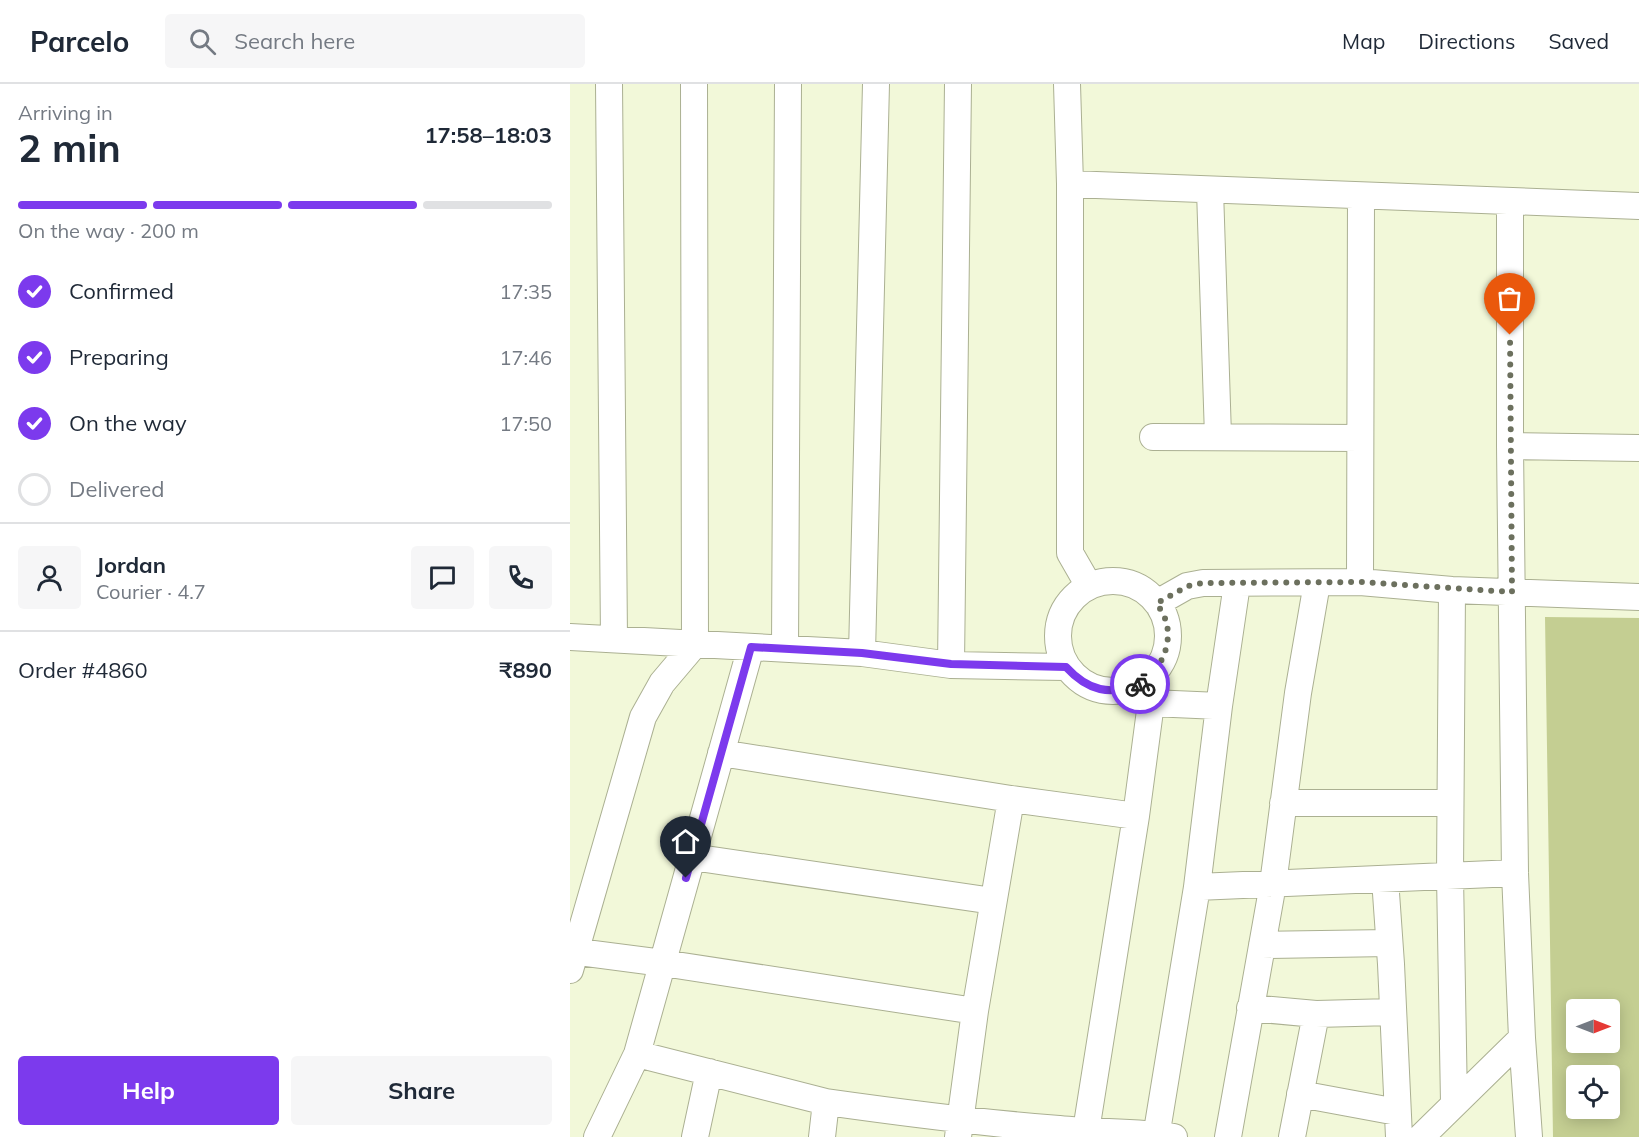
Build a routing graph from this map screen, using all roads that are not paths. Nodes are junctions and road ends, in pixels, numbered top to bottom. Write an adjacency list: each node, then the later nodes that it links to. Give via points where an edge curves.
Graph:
1 (609, 84): 25 (street)
2 (694, 84): 27 (street)
3 (788, 84): 29 (street)
4 (876, 84): 30 (street)
5 (958, 84): 31 (street)
6 (1067, 84): 7 (street)
7 (1070, 184): 8 (street); 20 (street, via 1070,553)
8 (1210, 190): 9 (street); 12 (street)
9 (1361, 197): 10 (street); 14 (street)
10 (1510, 201): 11 (street); 15 (street)
11 (1639, 206)
12 (1218, 436): 13 (street); 14 (street)
13 (1153, 437)
14 (1360, 438): 17 (street)
15 (1510, 446): 16 (street); 22 (street)
16 (1639, 448)
17 (1360, 582): 18 (street); 21 (street)
18 (1317, 583): 19 (street); 37 (street)
19 (1237, 584): 24 (street, via 1188,586); 34 (street)
20 (1089, 585): 24 (street, via 1113,580 1130,583 1146,591); 32 (street, via 1067,605 1060,621 1058,639)
21 (1452, 590): 22 (street); 38 (street)
22 (1512, 592): 23 (street); 41 (street)
23 (1639, 597)
24 (1157, 603): 33 (street, via 1166,621 1168,640)
25 (614, 639): 26 (street); 27 (street)
26 (572, 642)
27 (696, 644): 28 (street); 49 (street, via 662,683 644,717)
28 (751, 647): 29 (street); 35 (street)
29 (785, 648): 30 (street)
30 (862, 653): 31 (street)
31 (951, 664): 32 (street)
32 (1066, 667): 33 (street, via 1085,684 1102,690)
33 (1149, 691): 34 (street); 39 (street)
34 (1219, 706): 45 (street)
35 (721, 753): 36 (street); 40 (street)
36 (1011, 799): 39 (street); 46 (street)
37 (1283, 803): 38 (street); 44 (street)
38 (1450, 803): 42 (street)
39 (1136, 816): 63 (street)
40 (692, 857): 46 (street); 50 (street)
41 (1515, 873): 42 (street); 55 (street)
42 (1450, 876): 43 (street); 60 (street)
43 (1385, 879): 44 (street); 47 (street)
44 (1273, 884): 45 (street); 48 (street)
45 (1197, 887): 64 (street)
46 (993, 901): 52 (street)
47 (1389, 943): 48 (street); 53 (street)
48 (1262, 945): 51 (street)
49 (572, 958): 50 (street)
50 (663, 963): 52 (street); 56 (street)
51 (1251, 1008): 54 (street); 68 (street)
52 (975, 1011): 62 (street)
53 (1393, 1012): 54 (street); 61 (street)
54 (1316, 1014): 58 (street)
55 (1522, 1038): 60 (street); 72 (street)
56 (638, 1054): 57 (street); 65 (street)
57 (709, 1072): 59 (street); 66 (street)
58 (1300, 1094): 61 (street); 69 (street)
59 (826, 1102): 62 (street); 67 (street)
60 (1454, 1103): 71 (street)
61 (1397, 1112): 70 (street)
62 (960, 1129): 63 (street)
63 (1085, 1134): 64 (street)
64 (1162, 1136)
65 (597, 1137)
66 (695, 1137)
67 (822, 1137)
68 (1228, 1137)
69 (1292, 1137)
70 (1398, 1137)
71 (1421, 1137)
72 (1529, 1137)

